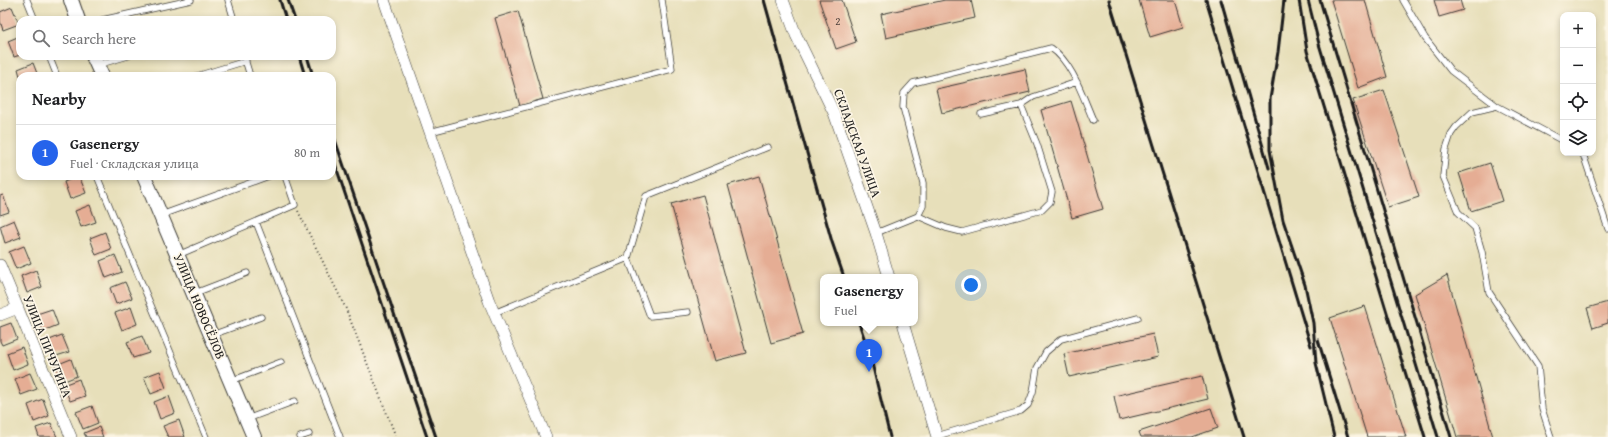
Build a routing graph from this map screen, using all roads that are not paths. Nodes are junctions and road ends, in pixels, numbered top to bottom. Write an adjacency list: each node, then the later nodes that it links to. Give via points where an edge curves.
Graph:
1 (27, 0): 9 (lane)
2 (71, 0): 10 (street)
3 (191, 0): 11 (lane)
4 (228, 0): 12 (lane)
5 (384, 0): 26 (street)
6 (662, 0): 26 (lane, via 672,69)
7 (783, 0): 38 (street, СКЛАДСКАЯ УЛИЦА, via 796,35 834,113)
8 (1403, 0): 23 (lane, via 1425,38 1451,71)
9 (33, 16)
10 (77, 16)
11 (120, 16)
12 (233, 16)
13 (51, 60): 18 (lane)
14 (116, 60): 17 (lane)
15 (240, 60): 19 (lane)
16 (246, 60): 20 (lane)
17 (97, 66)
18 (55, 72)
19 (208, 72)
20 (249, 72)
21 (1077, 82): 22 (lane, via 1033,97); 25 (lane); 35 (lane, via 1059,54 1051,48 913,83 904,93 903,107 923,183 923,206)
22 (1021, 105): 24 (lane); 35 (lane, via 1052,192 1050,202 1042,210 962,232)
23 (1497, 106): 27 (lane); 65 (lane, via 1472,112 1456,127 1446,149 1443,176 1458,212 1475,228 1489,292 1538,366 1542,409)
24 (981, 114)
25 (1093, 120)
26 (430, 132): 47 (street)
27 (1560, 139)
28 (768, 147): 40 (lane, via 646,196)
29 (1584, 156): 37 (lane)
30 (99, 180): 59 (lane)
31 (146, 180): 34 (street, УЛИЦА НОВОСЁЛОВ)
32 (258, 180): 34 (lane)
33 (286, 180): 36 (lane, via 295,205)
34 (161, 215): 39 (street, УЛИЦА НОВОСЁЛОВ)
35 (918, 216): 38 (lane)
36 (256, 222): 39 (lane); 62 (lane)
37 (1608, 229)
38 (876, 233): 43 (street, СКЛАДСКАЯ УЛИЦА)
39 (178, 255): 44 (street, УЛИЦА НОВОСЁЛОВ)
40 (628, 258): 46 (lane, via 650,316); 47 (lane)
41 (0, 265): 45 (street, УЛИЦА ПИЧУГИНА)
42 (247, 273): 44 (lane)
43 (888, 274)
44 (194, 293): 52 (street, УЛИЦА НОВОСЁЛОВ)
45 (18, 308): 48 (street); 58 (street, УЛИЦА ПИЧУГИНА)
46 (688, 312)
47 (494, 313): 63 (street)
48 (0, 315)
49 (262, 317): 52 (lane)
50 (1138, 318): 64 (lane, via 1061,339 1046,352 1037,368 1031,398 1021,411)
51 (903, 326): 64 (street)
52 (212, 336): 54 (street, УЛИЦА НОВОСЁЛОВ)
53 (281, 362): 54 (lane)
54 (231, 381): 56 (street, УЛИЦА НОВОСЁЛОВ)
55 (295, 401): 56 (lane)
56 (247, 419): 60 (street, УЛИЦА НОВОСЁЛОВ)
57 (308, 434): 61 (lane)
58 (71, 437)
59 (206, 437)
60 (254, 437)
61 (300, 437)
62 (340, 437)
63 (546, 437)
64 (937, 437)
65 (1551, 437)

